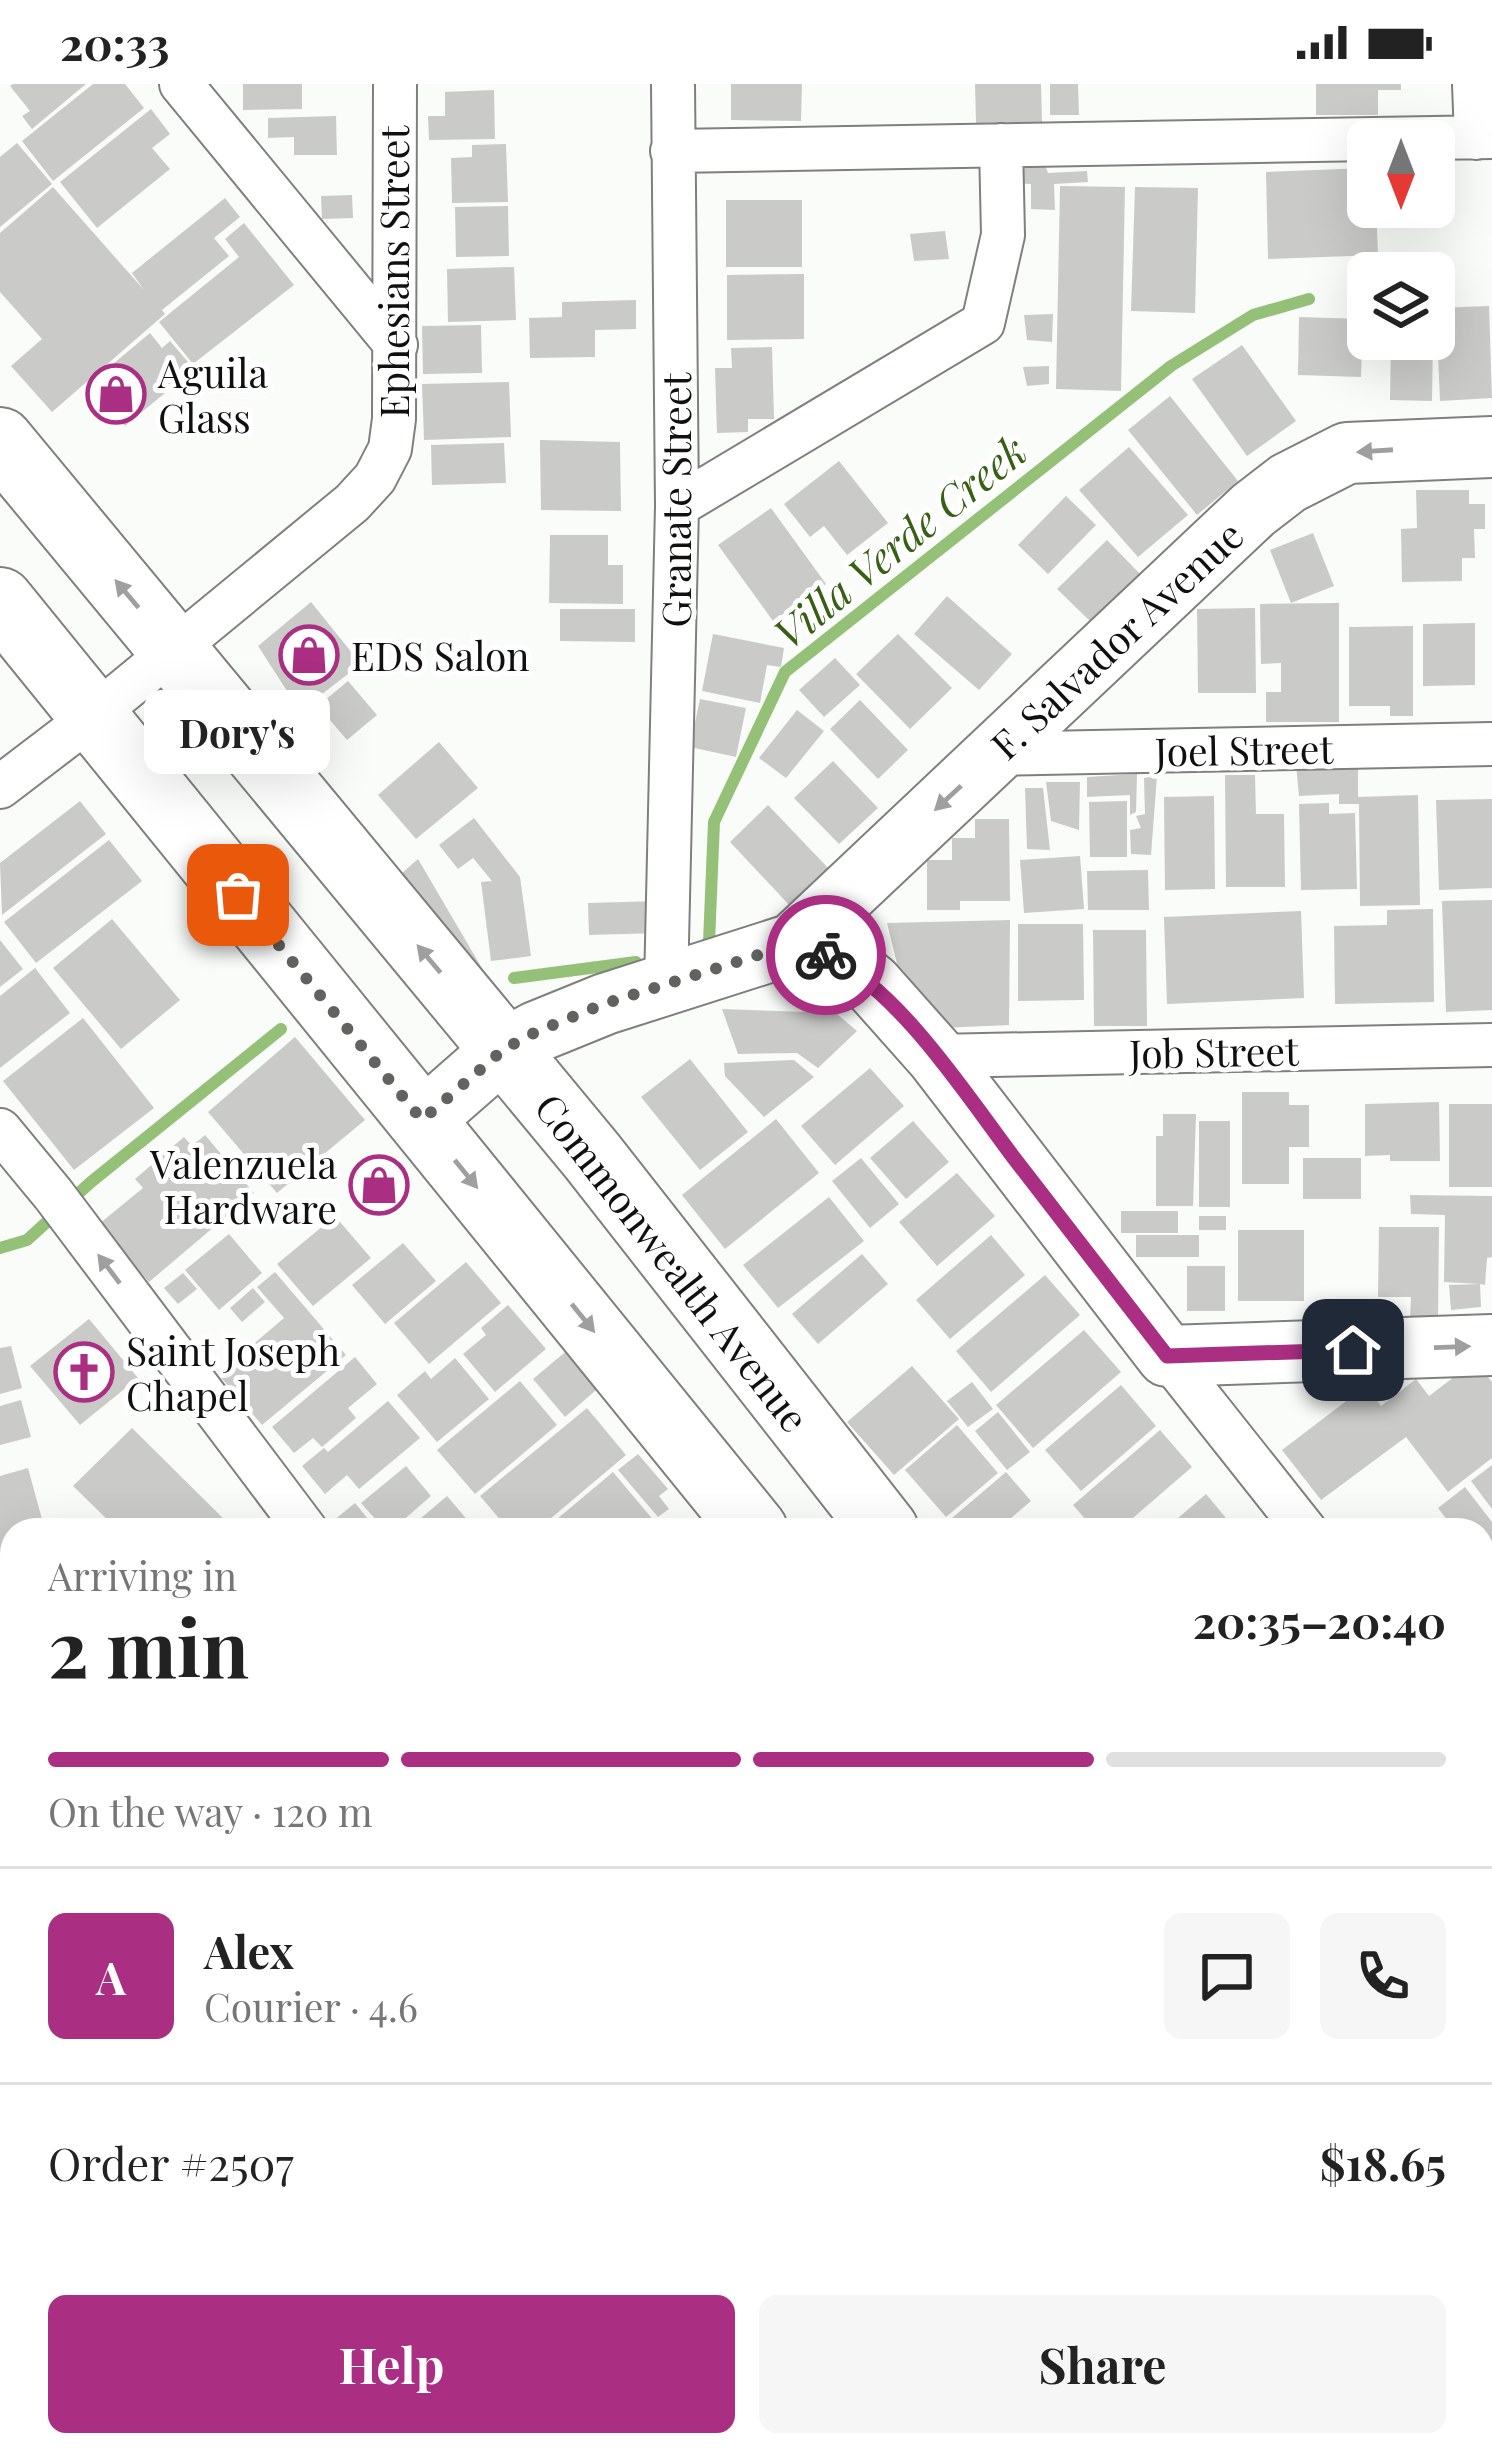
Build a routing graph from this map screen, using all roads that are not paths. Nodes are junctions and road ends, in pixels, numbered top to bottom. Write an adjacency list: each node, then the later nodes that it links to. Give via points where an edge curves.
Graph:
1 (181, 84): 8 (street)
2 (394, 84): 8 (street, Ephesians Street)
3 (673, 84): 7 (street, Granate Street)
4 (1474, 84): 5 (street)
5 (1484, 137): 6 (street)
6 (1001, 145): 7 (street); 11 (street, via 1003,235 983,323)
7 (672, 151): 11 (street, Granate Street)
8 (396, 345): 13 (street, Ephesians Street, via 390,449 375,478)
9 (0, 441): 13 (main road, Commonwealth Avenue, one-way to 9)
10 (1492, 447): 16 (street, F. Salvador Avenue, one-way to 16, via 1347,453 1288,483)
11 (677, 506): 21 (street, Granate Street)
12 (0, 601): 14 (main road)
13 (173, 650): 14 (street, Ephesians Street); 18 (main road, Commonwealth Avenue)
14 (93, 716): 17 (street, Ephesians Street); 19 (main road)
15 (1492, 744): 16 (street, Joel Street)
16 (996, 754): 20 (street, F. Salvador Avenue, one-way to 20)
17 (0, 787)
18 (293, 795): 19 (main road); 23 (main road, Commonwealth Avenue, one-way to 18)
19 (212, 862): 25 (main road)
20 (793, 944): 21 (street); 24 (street, via 852,968)
21 (666, 986): 23 (street, via 567,1018)
22 (1492, 1045): 24 (street, Job Street)
23 (504, 1049): 25 (street); 31 (main road, Commonwealth Avenue)
24 (936, 1056): 28 (street)
25 (422, 1120): 30 (main road, one-way to 30)
26 (0, 1130): 29 (street, one-way to 26)
27 (1492, 1345): 28 (street, one-way to 27)
28 (1167, 1356): 32 (street)
29 (297, 1518)
30 (744, 1518)
31 (876, 1518)
32 (1295, 1518)

